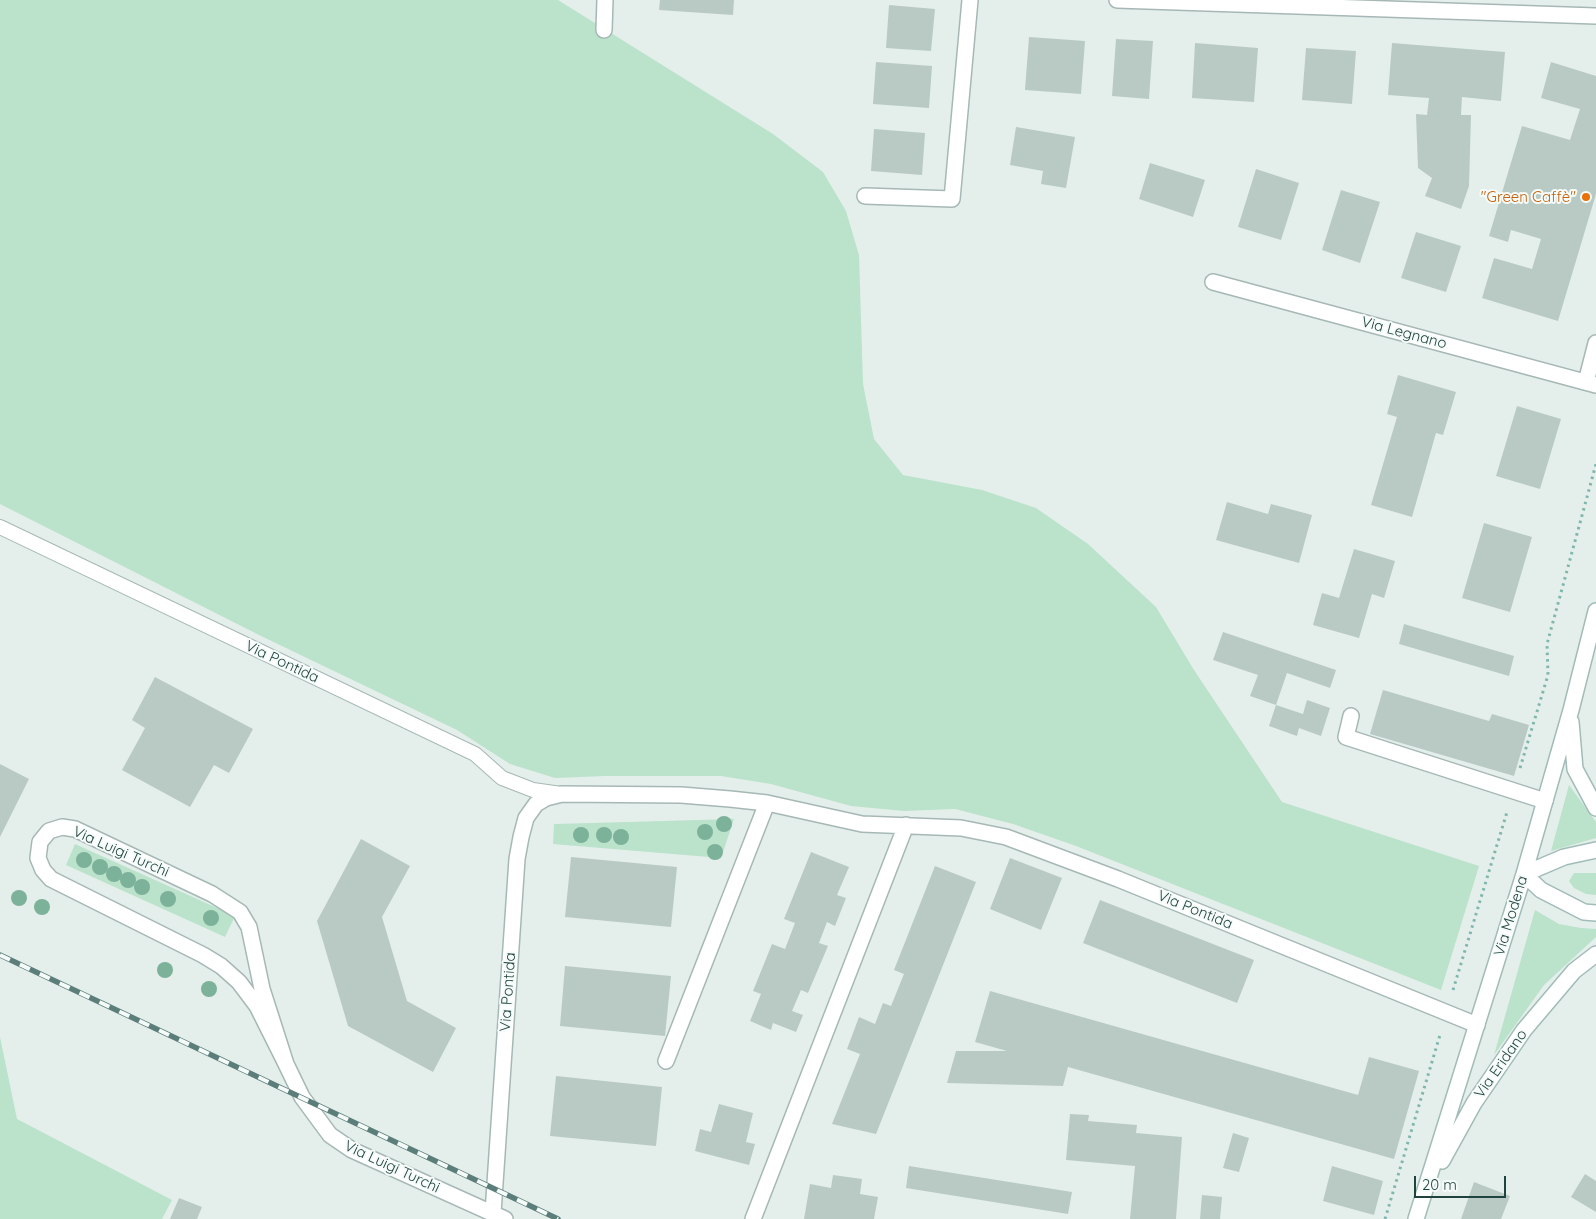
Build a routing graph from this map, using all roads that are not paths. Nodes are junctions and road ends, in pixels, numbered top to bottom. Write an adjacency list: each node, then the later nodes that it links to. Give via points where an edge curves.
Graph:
1 (605, 0): 5 (street)
2 (970, 0): 6 (street, via 952,199)
3 (1117, 0): 4 (street)
4 (1596, 16)
5 (604, 30)
6 (865, 196)
7 (1213, 282): 9 (street, Via Legnano)
8 (1596, 343): 9 (street)
9 (1591, 383)
10 (0, 527): 14 (lane, Via Pontida, via 475,754 502,778)
11 (1596, 611): 12 (street, Via Modena)
12 (1571, 710): 15 (street, Via Modena); 17 (street, via 1575,769)
13 (1351, 716): 15 (street, via 1346,737)
14 (562, 794): 16 (street, Via Pontida, via 681,794); 27 (street, Via Pontida, via 536,804 526,818 518,852)
15 (1545, 801): 20 (street, Via Modena)
16 (766, 803): 18 (street, Via Pontida, via 862,824); 24 (street)
17 (1596, 808)
18 (906, 824): 23 (street, Via Pontida, via 961,828 1006,837 1118,879); 28 (street)
19 (1596, 850): 20 (street, via 1564,857)
20 (1524, 874): 21 (street, via 1541,890 1584,912); 23 (street, Via Modena)
21 (1596, 913)
22 (1596, 954): 26 (street, Via Eridano, via 1574,971 1524,1030 1474,1103)
23 (1477, 1025): 26 (street, Via Modena)
24 (666, 1061)
25 (286, 1064): 25 (street, Via Luigi Turchi, via 262,989 249,927 240,912 212,894 75,829 62,827 49,831 40,842 38,858 51,879 221,966 239,982 257,1006); 27 (street, Via Luigi Turchi, via 302,1097 330,1135 352,1150)
26 (1426, 1188): 29 (street, Via Modena)
27 (499, 1216)
28 (753, 1219)
29 (1416, 1219)

